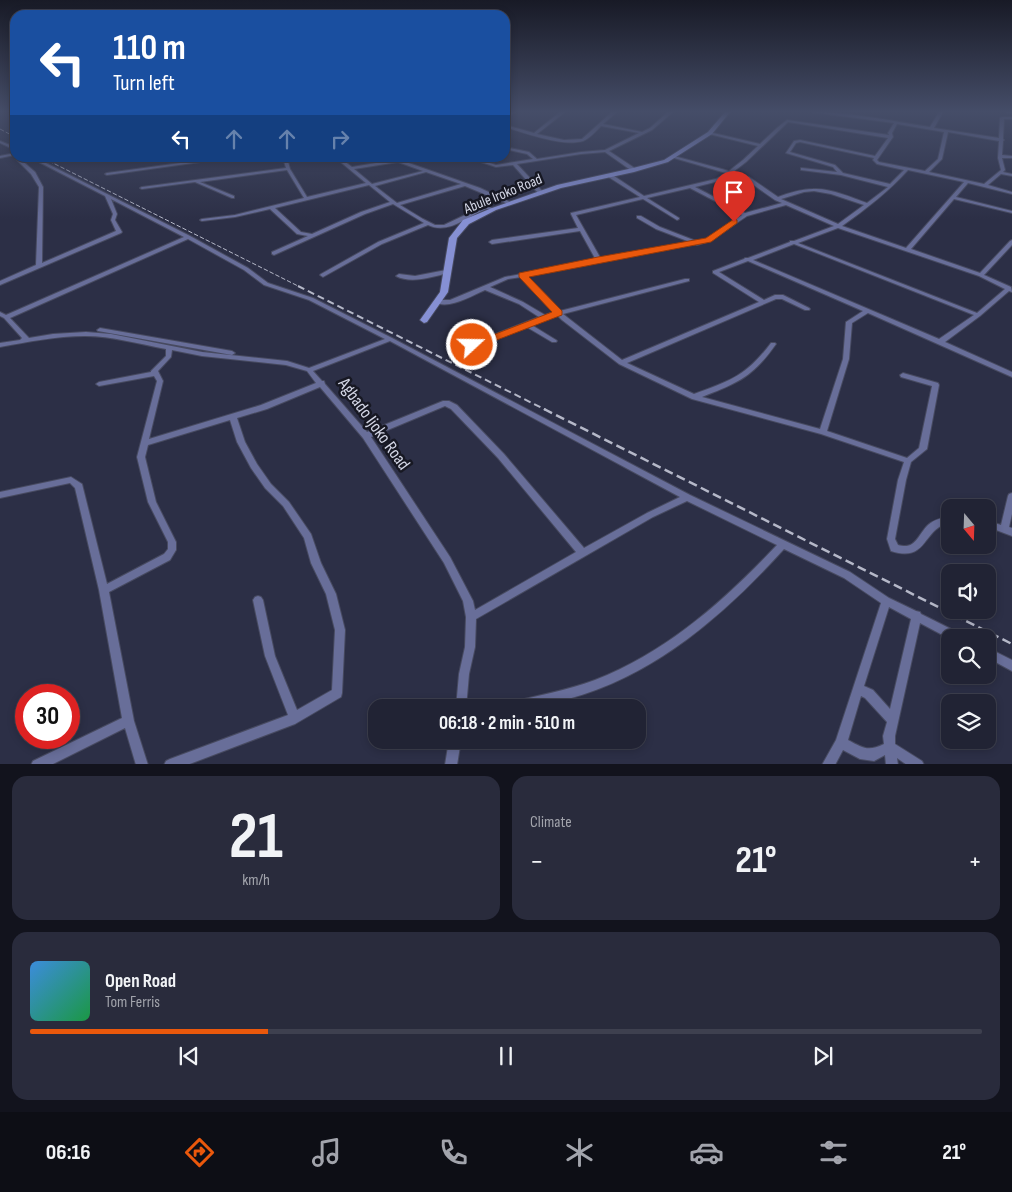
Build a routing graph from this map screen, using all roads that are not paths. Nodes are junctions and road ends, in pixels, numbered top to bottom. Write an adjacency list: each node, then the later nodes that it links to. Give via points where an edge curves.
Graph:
1 (614, 148): 10 (street)
2 (689, 148): 12 (street, Abule Iroko Road)
3 (757, 148): 33 (street)
4 (791, 148): 35 (street, via 788,153 834,166)
5 (833, 148): 13 (street)
6 (883, 148): 13 (street)
7 (943, 148): 31 (street, via 940,159)
8 (1002, 148): 11 (street)
9 (510, 149): 15 (street, via 528,153)
10 (606, 152): 15 (street); 29 (street)
11 (1002, 156): 14 (street); 32 (street, via 1003,170)
12 (675, 157): 29 (street, Abule Iroko Road); 33 (street)
13 (876, 157): 28 (street, via 878,163)
14 (1012, 158)
15 (536, 160): 24 (street)
16 (23, 162): 80 (street, via 41,187)
17 (42, 162): 48 (street)
18 (193, 162): 34 (street)
19 (286, 162): 26 (street)
20 (344, 162): 25 (street)
21 (385, 162): 25 (street)
22 (401, 162): 30 (street)
23 (482, 162): 24 (street, via 494,166)
24 (515, 164): 46 (street)
25 (352, 168): 40 (street)
26 (288, 169): 39 (street); 50 (street)
27 (802, 169): 35 (street)
28 (907, 169): 31 (street); 42 (street)
29 (634, 170): 36 (street, Abule Iroko Road)
30 (424, 172): 40 (street); 41 (street)
31 (927, 172): 38 (street)
32 (1000, 172): 37 (street); 43 (street)
33 (733, 173): 44 (street); 53 (street, via 754,182)
34 (107, 174)
35 (841, 174): 42 (street)
36 (609, 175): 46 (street, Abule Iroko Road); 51 (street)
37 (1012, 175)
38 (967, 181): 43 (street); 52 (street)
39 (196, 182): 45 (street); 49 (street)
40 (370, 184): 50 (street); 54 (street)
41 (464, 184): 54 (street); 55 (street)
42 (891, 186): 57 (street)
43 (986, 186): 47 (street)
44 (692, 187): 51 (street); 61 (street)
45 (142, 188)
46 (540, 192): 55 (street, Abule Iroko Road)
47 (1012, 193)
48 (107, 196): 69 (street); 80 (street, via 119,232)
49 (232, 197)
50 (305, 197): 58 (street)
51 (642, 198): 63 (street); 67 (street, via 575,213 572,216)
52 (954, 198): 60 (street); 74 (street)
53 (777, 199): 56 (street); 57 (street, via 804,190 819,189)
54 (395, 203): 65 (street); 68 (street)
55 (510, 203): 59 (street, Abule Iroko Road)
56 (786, 203): 61 (street); 66 (street)
57 (868, 204): 66 (street)
58 (271, 207): 64 (street); 68 (street, via 299,233)
59 (494, 208): 65 (street, via 486,207 443,228); 81 (street, Abule Iroko Road, via 466,222 456,233)
60 (1012, 212)
61 (744, 215): 73 (street, via 716,236)
62 (639, 217): 73 (street)
63 (677, 219)
64 (202, 220)
65 (427, 224): 82 (street, via 380,243)
66 (838, 226): 71 (street); 74 (street)
67 (580, 229): 70 (street); 78 (street)
68 (311, 235): 75 (street)
69 (188, 237): 95 (street); 101 (street, via 246,269 266,284 311,299)
70 (492, 242)
71 (792, 242): 79 (street); 96 (street)
72 (1012, 242): 76 (street)
73 (698, 243): 78 (street)
74 (908, 249): 84 (street)
75 (274, 253)
76 (1004, 253): 77 (street); 84 (street)
77 (1012, 257)
78 (598, 259): 83 (street)
79 (747, 259): 91 (street, via 715,272); 93 (street)
80 (39, 266): 87 (street)
81 (446, 272): 85 (street, via 415,278); 90 (street, Abule Iroko Road, via 446,283)
82 (323, 275)
83 (522, 275): 88 (street); 94 (street)
84 (981, 275): 89 (street)
85 (399, 276)
86 (687, 280): 94 (street)
87 (0, 282)
88 (484, 287): 90 (street, via 451,302); 97 (street, via 521,302)
89 (1011, 289): 96 (street)
90 (437, 302): 98 (street, Abule Iroko Road)
91 (763, 302): 92 (street, via 779,296); 110 (street)
92 (808, 309)
93 (868, 311): 104 (street); 119 (street, via 849,322 846,359)
94 (558, 313): 97 (street); 110 (street)
95 (3, 315): 103 (street, via 26,338)
96 (978, 315): 104 (street)
97 (544, 317): 99 (street)
98 (424, 320)
99 (527, 325): 102 (street); 107 (street)
100 (100, 330): 109 (street)
101 (390, 339): 111 (street); 125 (street)
102 (554, 341)
103 (20, 342): 106 (street); 108 (street, via 86,334)
104 (940, 342): 114 (street)
105 (773, 344): 117 (street, via 762,361 742,379)
106 (0, 345)
107 (472, 345)
108 (168, 348): 111 (street, via 268,360); 112 (street, via 169,356 156,367)
109 (235, 353)
110 (621, 363): 117 (street)
111 (309, 370): 115 (street, Agbado Ijoko Road)
112 (154, 374): 116 (street); 121 (street, via 160,381)
113 (903, 375): 122 (street, via 936,385 923,448)
114 (1012, 376)
115 (322, 383): 118 (street); 120 (street, Agbado Ijoko Road)
116 (99, 384)
117 (694, 397): 119 (street)
118 (233, 416): 121 (street); 142 (street, via 241,442 254,466 308,537 316,564 331,594 340,630 337,693)
119 (824, 432): 122 (street)
120 (366, 436): 130 (street, via 446,403 454,407 501,456); 135 (street, Agbado Ijoko Road, via 447,560 468,601)
121 (144, 443): 131 (street, via 140,457 150,493 172,542 172,550 167,557)
122 (908, 461): 126 (street, via 891,539 894,548 910,552 916,549 923,535)
123 (0, 495): 131 (street, via 71,480 76,482 80,486)
124 (1012, 496): 128 (street)
125 (687, 497): 129 (street); 130 (street)
126 (941, 520)
127 (996, 525): 128 (street)
128 (1009, 527)
129 (783, 544): 133 (street, via 847,575); 141 (street, via 725,605 641,664 594,685)
130 (583, 554): 135 (street)
131 (104, 590): 144 (street)
132 (258, 600): 142 (street, via 270,656)
133 (886, 601): 134 (street); 139 (street)
134 (917, 615): 136 (street); 143 (street)
135 (470, 617): 140 (street, Agbado Ijoko Road, via 470,647)
136 (943, 629)
137 (996, 657): 138 (street)
138 (1012, 666)
139 (858, 688): 143 (street, via 869,694); 145 (street)
140 (462, 699)
141 (540, 699)
142 (294, 718): 150 (street)
143 (892, 720): 146 (street)
144 (128, 721): 148 (street); 149 (street)
145 (840, 743): 146 (street, via 874,756); 152 (street)
146 (890, 746): 153 (street); 154 (street)
147 (454, 749): 151 (street)
148 (37, 764)
149 (142, 764)
150 (170, 764)
151 (451, 764)
152 (828, 764)
153 (892, 764)
154 (918, 764)

